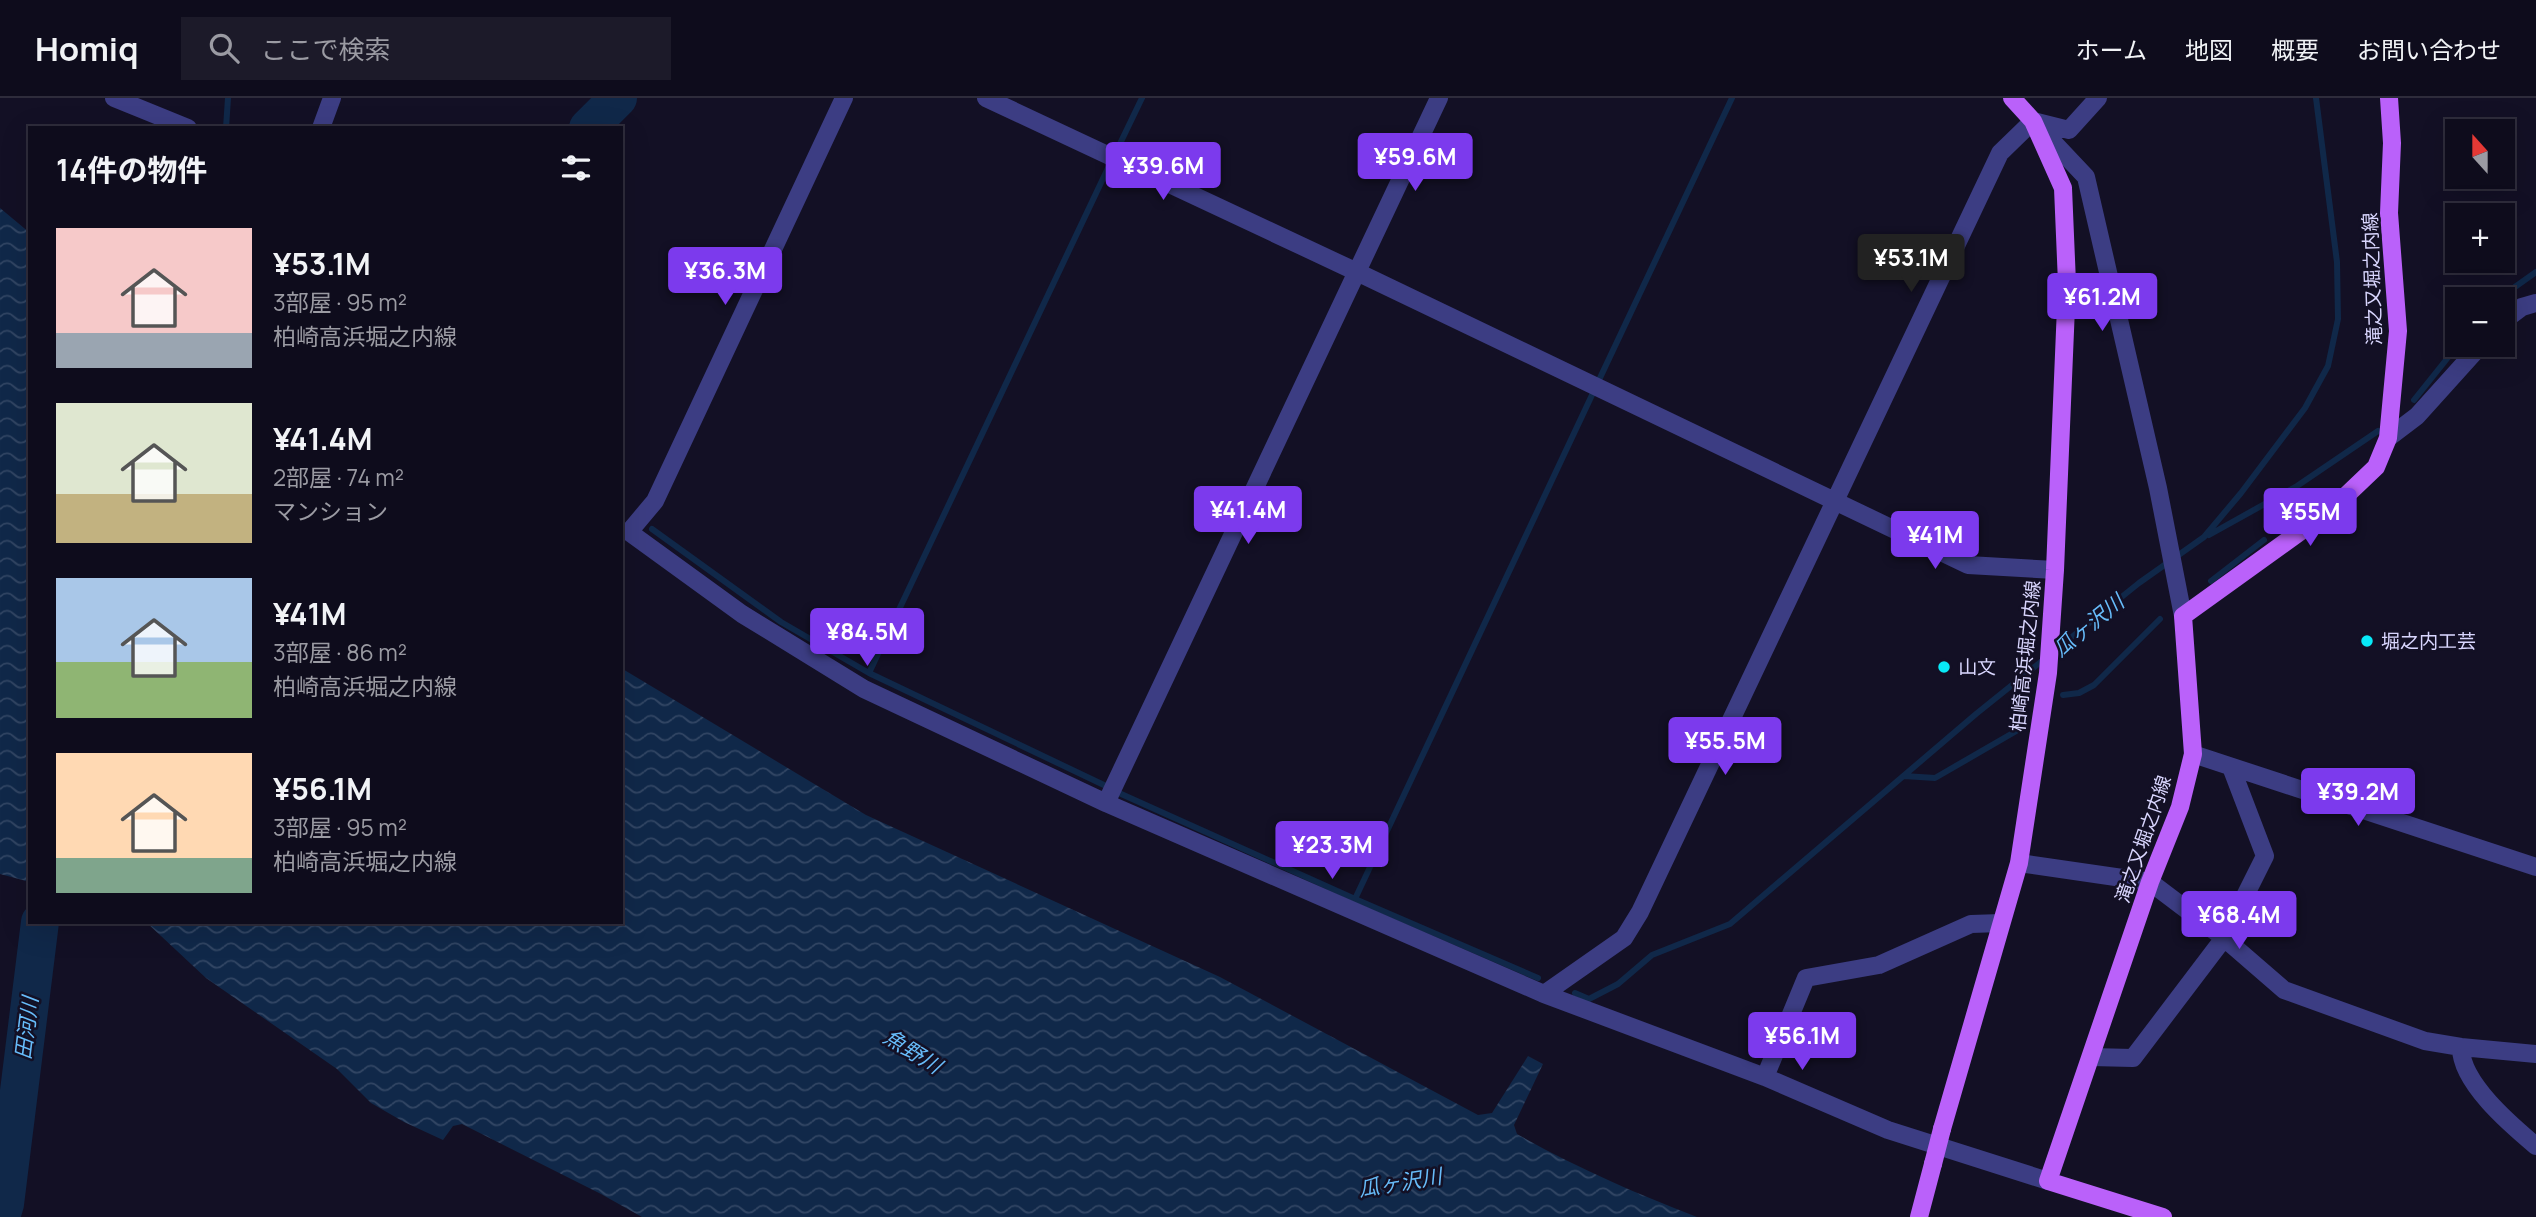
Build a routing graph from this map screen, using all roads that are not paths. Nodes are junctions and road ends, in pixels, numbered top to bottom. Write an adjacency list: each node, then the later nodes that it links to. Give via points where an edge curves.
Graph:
1 (114, 98): 10 (street)
2 (332, 98): 11 (street)
3 (844, 98): 22 (street, via 655,501 629,532 742,614 864,689)
4 (986, 98): 12 (street)
5 (1440, 98): 12 (street)
6 (2012, 98): 9 (main road, 柏崎高浜堀之内線)
7 (2098, 98): 9 (street, via 2069,130)
8 (2389, 98): 16 (main road, 滝之又堀之内線, via 2389,213 2398,331)
9 (2033, 121): 17 (street, via 2000,153); 18 (main road, 柏崎高浜堀之内線, via 2063,188 2067,283); 19 (street, via 2085,177)
10 (183, 126)
11 (322, 126)
12 (1357, 272): 17 (street); 22 (street)
13 (2536, 303): 14 (street)
14 (2515, 312)
15 (2470, 357): 16 (street, via 2417,416)
16 (2389, 438): 19 (main road, 滝之又堀之内線, via 2376,467 2333,508)
17 (1833, 500): 18 (street, via 1968,565); 28 (street, via 1640,912 1624,938)
18 (2055, 570): 23 (main road, 柏崎高浜堀之内線, via 2048,673)
19 (2183, 616): 20 (main road, 滝之又堀之内線)
20 (2193, 754): 21 (street); 25 (main road, 滝之又堀之内線, via 2180,807)
21 (2231, 767): 24 (street); 27 (street, via 2265,856)
22 (1105, 803): 28 (street)
23 (2019, 863): 25 (street); 26 (main road, 柏崎高浜堀之内線)
24 (2536, 867)
25 (2150, 882): 27 (street); 31 (main road, 滝之又堀之内線)
26 (2001, 923): 32 (street, via 1971,923 1880,965 1806,978); 35 (main road, 柏崎高浜堀之内線, bridge)
27 (2224, 938): 29 (street, via 2284,990 2425,1041); 31 (street, via 2133,1058)
28 (1544, 994): 32 (street)
29 (2461, 1047): 30 (street); 33 (street, via 2460,1059 2469,1075 2506,1121)
30 (2536, 1054)
31 (2091, 1057): 34 (main road, 滝之又堀之内線)
32 (1765, 1077): 34 (street, via 1888,1130)
33 (2536, 1146)
34 (2049, 1181): 36 (main road)
35 (1920, 1211)
36 (2163, 1217)

